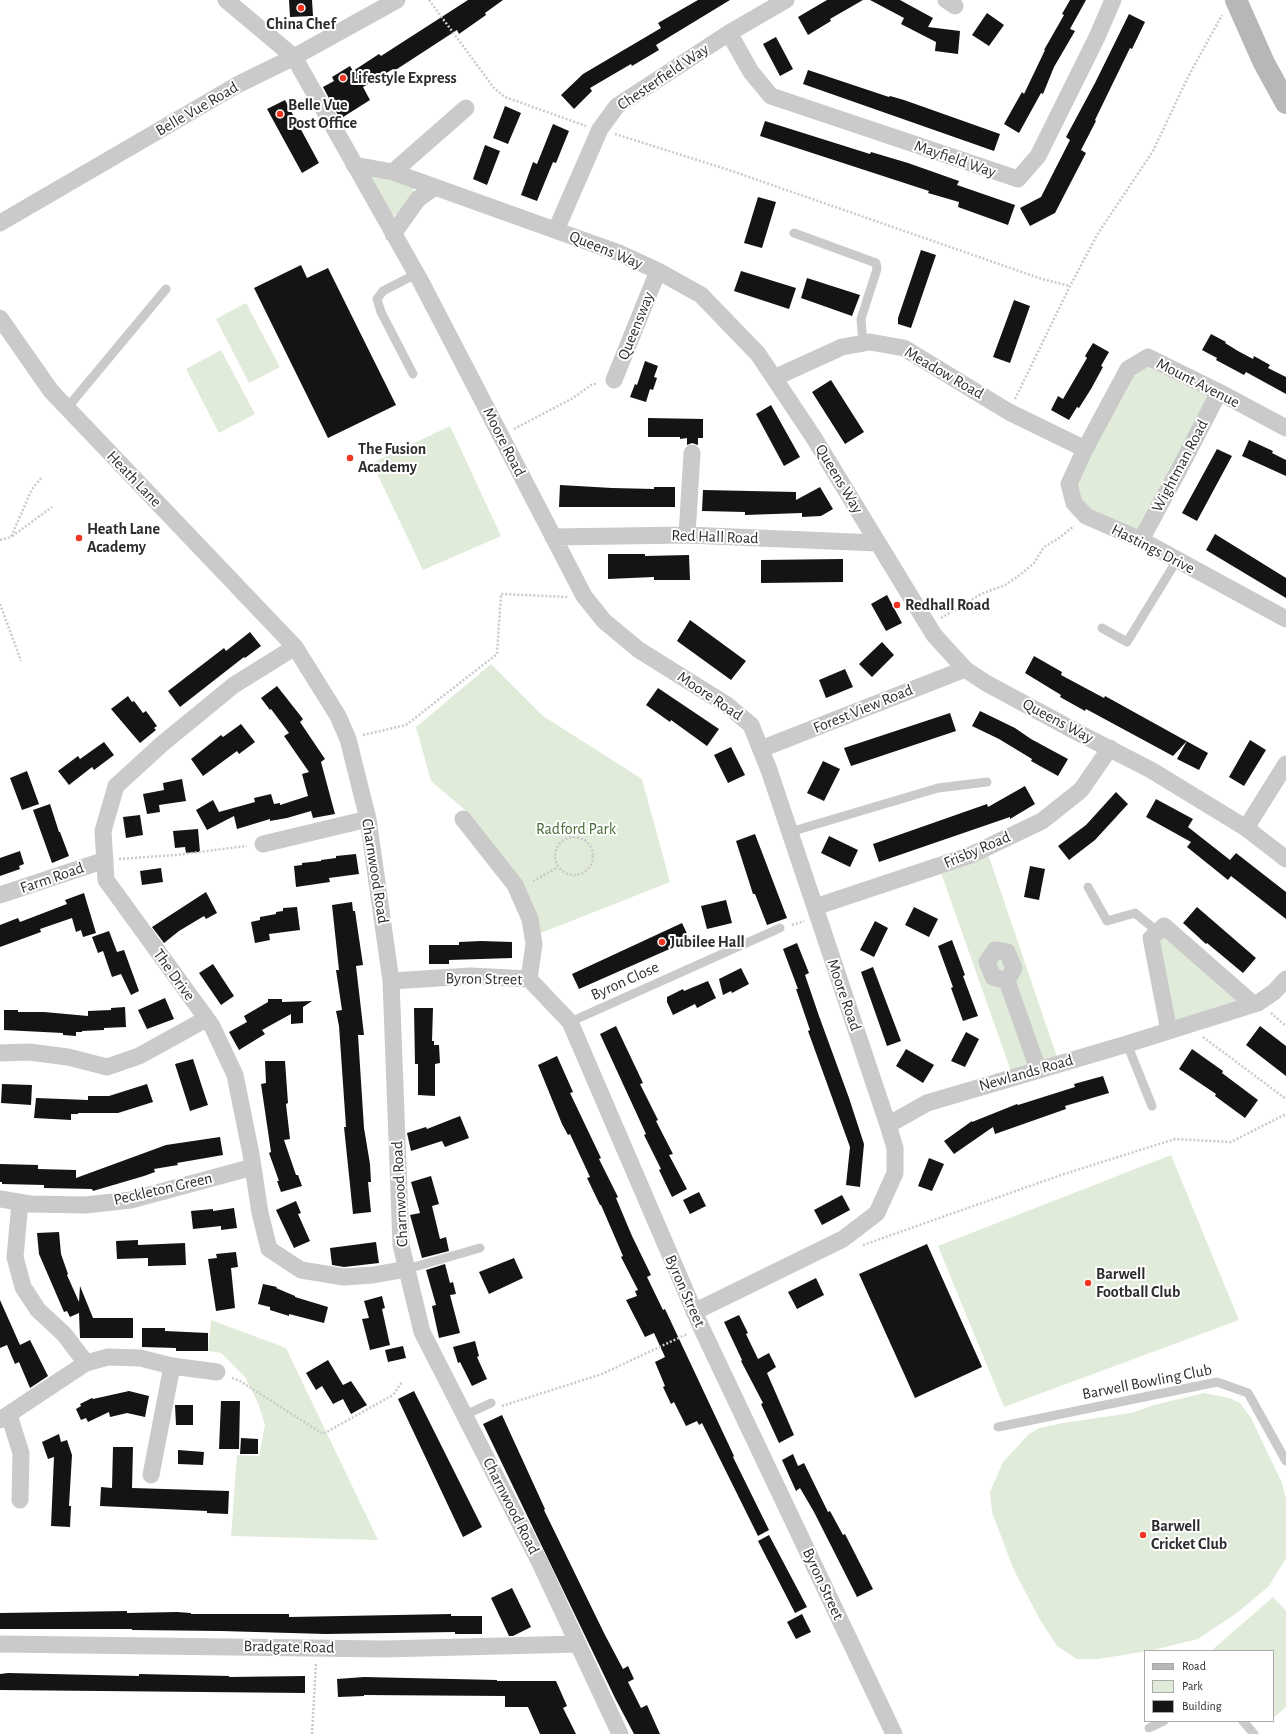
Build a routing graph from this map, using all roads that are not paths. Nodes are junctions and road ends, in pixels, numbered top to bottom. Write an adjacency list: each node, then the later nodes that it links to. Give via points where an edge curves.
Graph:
1 (226, 0): 7 (street)
2 (397, 0): 7 (street, Belle Vue Road)
3 (786, 0): 6 (street, Chesterfield Way)
4 (1113, 0): 6 (street, Mayfield Way, via 1097,38 1038,156 1018,179 771,96 751,72)
5 (1236, 0): 8 (street, via 1264,63)
6 (729, 33): 14 (street, Chesterfield Way, via 617,106 600,129)
7 (294, 57): 10 (street, Moore Road); 13 (street, Belle Vue Road, via 237,85)
8 (1286, 103)
9 (466, 108): 11 (street)
10 (354, 165): 11 (street, Queens Way); 16 (street, Moore Road)
11 (393, 172): 12 (street, Queens Way)
12 (435, 187): 14 (street, Queens Way); 16 (street, via 418,199)
13 (0, 223)
14 (556, 230): 17 (street, Queens Way, via 619,253)
15 (794, 233): 21 (lane, via 876,263 877,269 861,319)
16 (393, 234): 18 (street, Moore Road)
17 (658, 271): 23 (street, Queens Way, via 701,296 758,354); 24 (street, Queensway)
18 (416, 274): 22 (lane, via 383,291 376,299); 31 (street, Moore Road)
19 (166, 289): 26 (lane)
20 (0, 318): 26 (street, Heath Lane, via 51,391)
21 (863, 343): 23 (street, Meadow Road, via 842,347); 28 (street, Meadow Road, via 904,348 1009,412)
22 (413, 374)
23 (774, 378): 33 (street, Queens Way, via 814,438)
24 (614, 380)
25 (1219, 392): 27 (street, Mount Avenue); 28 (street, Mount Avenue, via 1148,357 1128,369); 32 (street, Wightman Road)
26 (66, 408): 37 (street, Heath Lane)
27 (1286, 428)
28 (1085, 449): 32 (street, Hastings Drive, via 1069,484 1074,503 1086,516)
29 (692, 453): 30 (street)
30 (686, 535): 31 (street, Red Hall Road); 33 (street, Red Hall Road)
31 (553, 537): 40 (street, Moore Road, via 584,596 604,621 639,650 727,705 751,725)
32 (1141, 540): 34 (street, Hastings Drive)
33 (877, 543): 38 (street, Queens Way, via 934,635)
34 (1177, 560): 35 (street, Hastings Drive); 36 (lane, via 1127,642)
35 (1286, 619)
36 (1102, 628)
37 (295, 647): 43 (street, Charnwood Road, via 338,716 348,739); 49 (street, The Drive, via 234,685 116,786 103,831)
38 (965, 669): 39 (street, Queens Way, via 986,683); 40 (street, Forest View Road)
39 (1110, 748): 45 (street, Queens Way); 52 (street, Frisby Road, via 1081,790 1042,821 971,855)
40 (761, 749): 46 (street, Moore Road)
41 (1286, 764): 45 (street)
42 (987, 782): 46 (lane, via 938,788)
43 (368, 819): 47 (street); 57 (street, Charnwood Road)
44 (463, 820): 55 (street, via 515,885 529,916 534,944)
45 (1246, 828): 48 (street, Queens Way)
46 (790, 832): 52 (street, Moore Road)
47 (263, 844)
48 (1286, 859)
49 (105, 860): 51 (street, Farm Road); 60 (street, The Drive, via 106,880)
50 (1088, 887): 54 (lane, via 1107,921 1134,913)
51 (0, 895)
52 (816, 912): 67 (street, Moore Road)
53 (780, 928): 61 (lane, Byron Close)
54 (1158, 932): 59 (street, via 1164,926); 62 (street, via 1151,938)
55 (529, 979): 57 (street, Byron Street, via 471,976); 61 (street, Byron Street)
56 (1286, 979): 59 (street, Newlands Road, via 1274,992)
57 (391, 981): 72 (street, Charnwood Road, via 400,1245)
58 (1007, 981): 65 (street)
59 (1253, 1004): 62 (street, Newlands Road)
60 (206, 1018): 64 (street, via 139,1056 107,1067 68,1057 29,1052); 68 (street, The Drive, via 235,1075)
61 (570, 1022): 73 (street, Byron Street)
62 (1169, 1032): 63 (street, Newlands Road)
63 (1127, 1044): 65 (street, Newlands Road); 66 (lane)
64 (0, 1053)
65 (1038, 1069): 67 (street, Newlands Road, via 927,1103)
66 (1152, 1106)
67 (888, 1125): 73 (street, Moore Road, via 895,1148 895,1173 877,1213 842,1239)
68 (253, 1167): 70 (street, Peckleton Green, via 131,1200 85,1205); 72 (street, The Drive, via 269,1249 301,1270 344,1277)
69 (0, 1199): 70 (street, Peckleton Green)
70 (20, 1203): 74 (street, via 15,1257 23,1287 38,1310 64,1334)
71 (480, 1248): 72 (lane)
72 (407, 1269): 78 (street, Charnwood Road, via 422,1332)
73 (698, 1319): 90 (street, Byron Street)
74 (86, 1363): 75 (street, via 108,1357 140,1358); 79 (street)
75 (172, 1366): 76 (street); 82 (street)
76 (217, 1372)
77 (491, 1403): 78 (lane)
78 (465, 1415): 85 (street, Charnwood Road, via 540,1562)
79 (4, 1417): 83 (street, via 21,1453)
80 (998, 1428): 81 (lane, Barwell Bowling Club, via 1218,1382 1248,1393)
81 (1286, 1461)
82 (151, 1475)
83 (20, 1500)
84 (0, 1644): 85 (street, Bradgate Road, via 384,1649)
85 (578, 1644): 89 (street, Charnwood Road)
86 (1162, 1722): 88 (lane)
87 (1244, 1722): 91 (lane)
88 (1149, 1728)
89 (620, 1734)
90 (894, 1734)
91 (1254, 1734)

